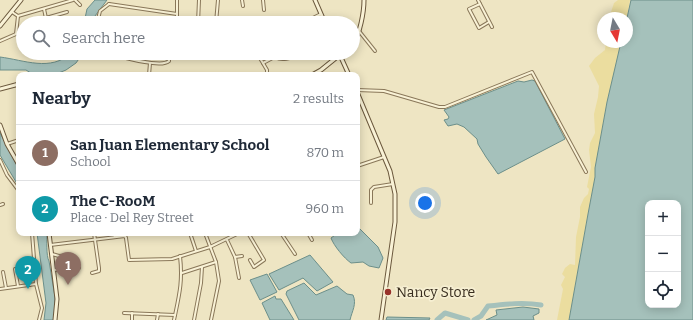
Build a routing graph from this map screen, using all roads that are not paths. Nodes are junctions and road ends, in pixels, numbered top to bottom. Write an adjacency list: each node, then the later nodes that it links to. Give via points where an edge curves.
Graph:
1 (21, 0): 18 (main road)
2 (74, 0): 14 (street); 16 (street)
3 (110, 0): 12 (street)
4 (177, 0): 20 (street)
5 (198, 0): 26 (street)
6 (218, 0): 27 (street)
7 (242, 0): 15 (street)
8 (263, 0): 17 (street)
9 (315, 0): 21 (main road)
10 (364, 0): 30 (main road)
11 (478, 0): 13 (street)
12 (110, 4): 20 (street); 25 (street)
13 (480, 4): 29 (street); 29 (street, via 469,9 472,16 480,28)
14 (80, 5)
15 (243, 6)
16 (44, 9): 22 (street); 23 (street)
17 (264, 10)
18 (12, 12): 22 (street); 31 (main road)
19 (67, 12): 24 (street)
20 (177, 14)
21 (321, 14): 28 (street)
22 (18, 16)
23 (46, 16)
24 (53, 16)
25 (99, 16)
26 (198, 16)
27 (217, 16)
28 (317, 16)
29 (489, 22): 32 (street)
30 (360, 23)
31 (0, 26)
32 (492, 27)
33 (360, 32): 36 (street)
34 (16, 34): 35 (street)
35 (0, 41)
36 (375, 51)
37 (137, 60): 43 (street)
38 (168, 60): 43 (street)
39 (261, 60): 44 (street)
40 (268, 60): 44 (street)
41 (332, 60): 47 (main road)
42 (343, 60): 48 (main road)
43 (150, 63): 45 (street)
44 (263, 63): 46 (street)
45 (149, 72)
46 (267, 72)
47 (317, 72)
48 (348, 72)
49 (16, 85): 50 (main road)
50 (0, 88)
51 (360, 93): 60 (street, via 384,90 445,107 532,72)
52 (360, 100): 56 (main road)
53 (0, 125): 55 (main road)
54 (16, 141): 55 (street)
55 (7, 144): 58 (main road)
56 (385, 157): 59 (street); 61 (main road)
57 (0, 160): 62 (street)
58 (16, 160)
59 (360, 164)
60 (586, 172)
61 (394, 184): 63 (street, via 374,187); 115 (main road, via 396,210)
62 (16, 187)
63 (371, 203)
64 (3, 204): 65 (street)
65 (0, 205)
66 (32, 236): 99 (street)
67 (49, 236): 79 (main road)
68 (94, 236): 76 (street)
69 (191, 236): 81 (street)
70 (206, 236): 80 (street)
71 (234, 236): 77 (street)
72 (250, 236): 88 (street, via 264,260 254,267)
73 (283, 236): 83 (street)
74 (310, 236): 78 (street)
75 (115, 237): 76 (street); 85 (street, via 125,236 129,260 172,259)
76 (95, 240): 79 (street); 96 (street, via 99,271)
77 (227, 240): 80 (street); 87 (street)
78 (312, 240)
79 (49, 245): 82 (main road)
80 (210, 246): 81 (street); 89 (street)
81 (196, 251): 85 (street)
82 (50, 254): 84 (street); 94 (main road)
83 (295, 254)
84 (69, 255)
85 (180, 256): 97 (street)
86 (242, 256): 87 (street)
87 (235, 257): 98 (street)
88 (250, 260)
89 (216, 262): 91 (street); 114 (street, via 219,281)
90 (26, 266): 100 (street)
91 (202, 267): 97 (street); 113 (street)
92 (79, 268): 94 (street)
93 (15, 269): 101 (street)
94 (53, 270): 109 (main road, via 57,299)
95 (3, 272): 102 (street)
96 (92, 273)
97 (182, 273): 107 (street)
98 (239, 278)
99 (36, 284): 100 (street); 108 (street, via 42,308)
100 (30, 285): 101 (street)
101 (18, 286): 102 (street)
102 (6, 288): 103 (street)
103 (0, 289)
104 (124, 313): 105 (street)
105 (132, 313): 106 (street); 110 (street)
106 (158, 314): 107 (street); 111 (street)
107 (175, 315): 112 (street)
108 (39, 320)
109 (55, 320)
110 (132, 320)
111 (157, 320)
112 (174, 320)
113 (194, 320)
114 (211, 320)
115 (381, 320)

